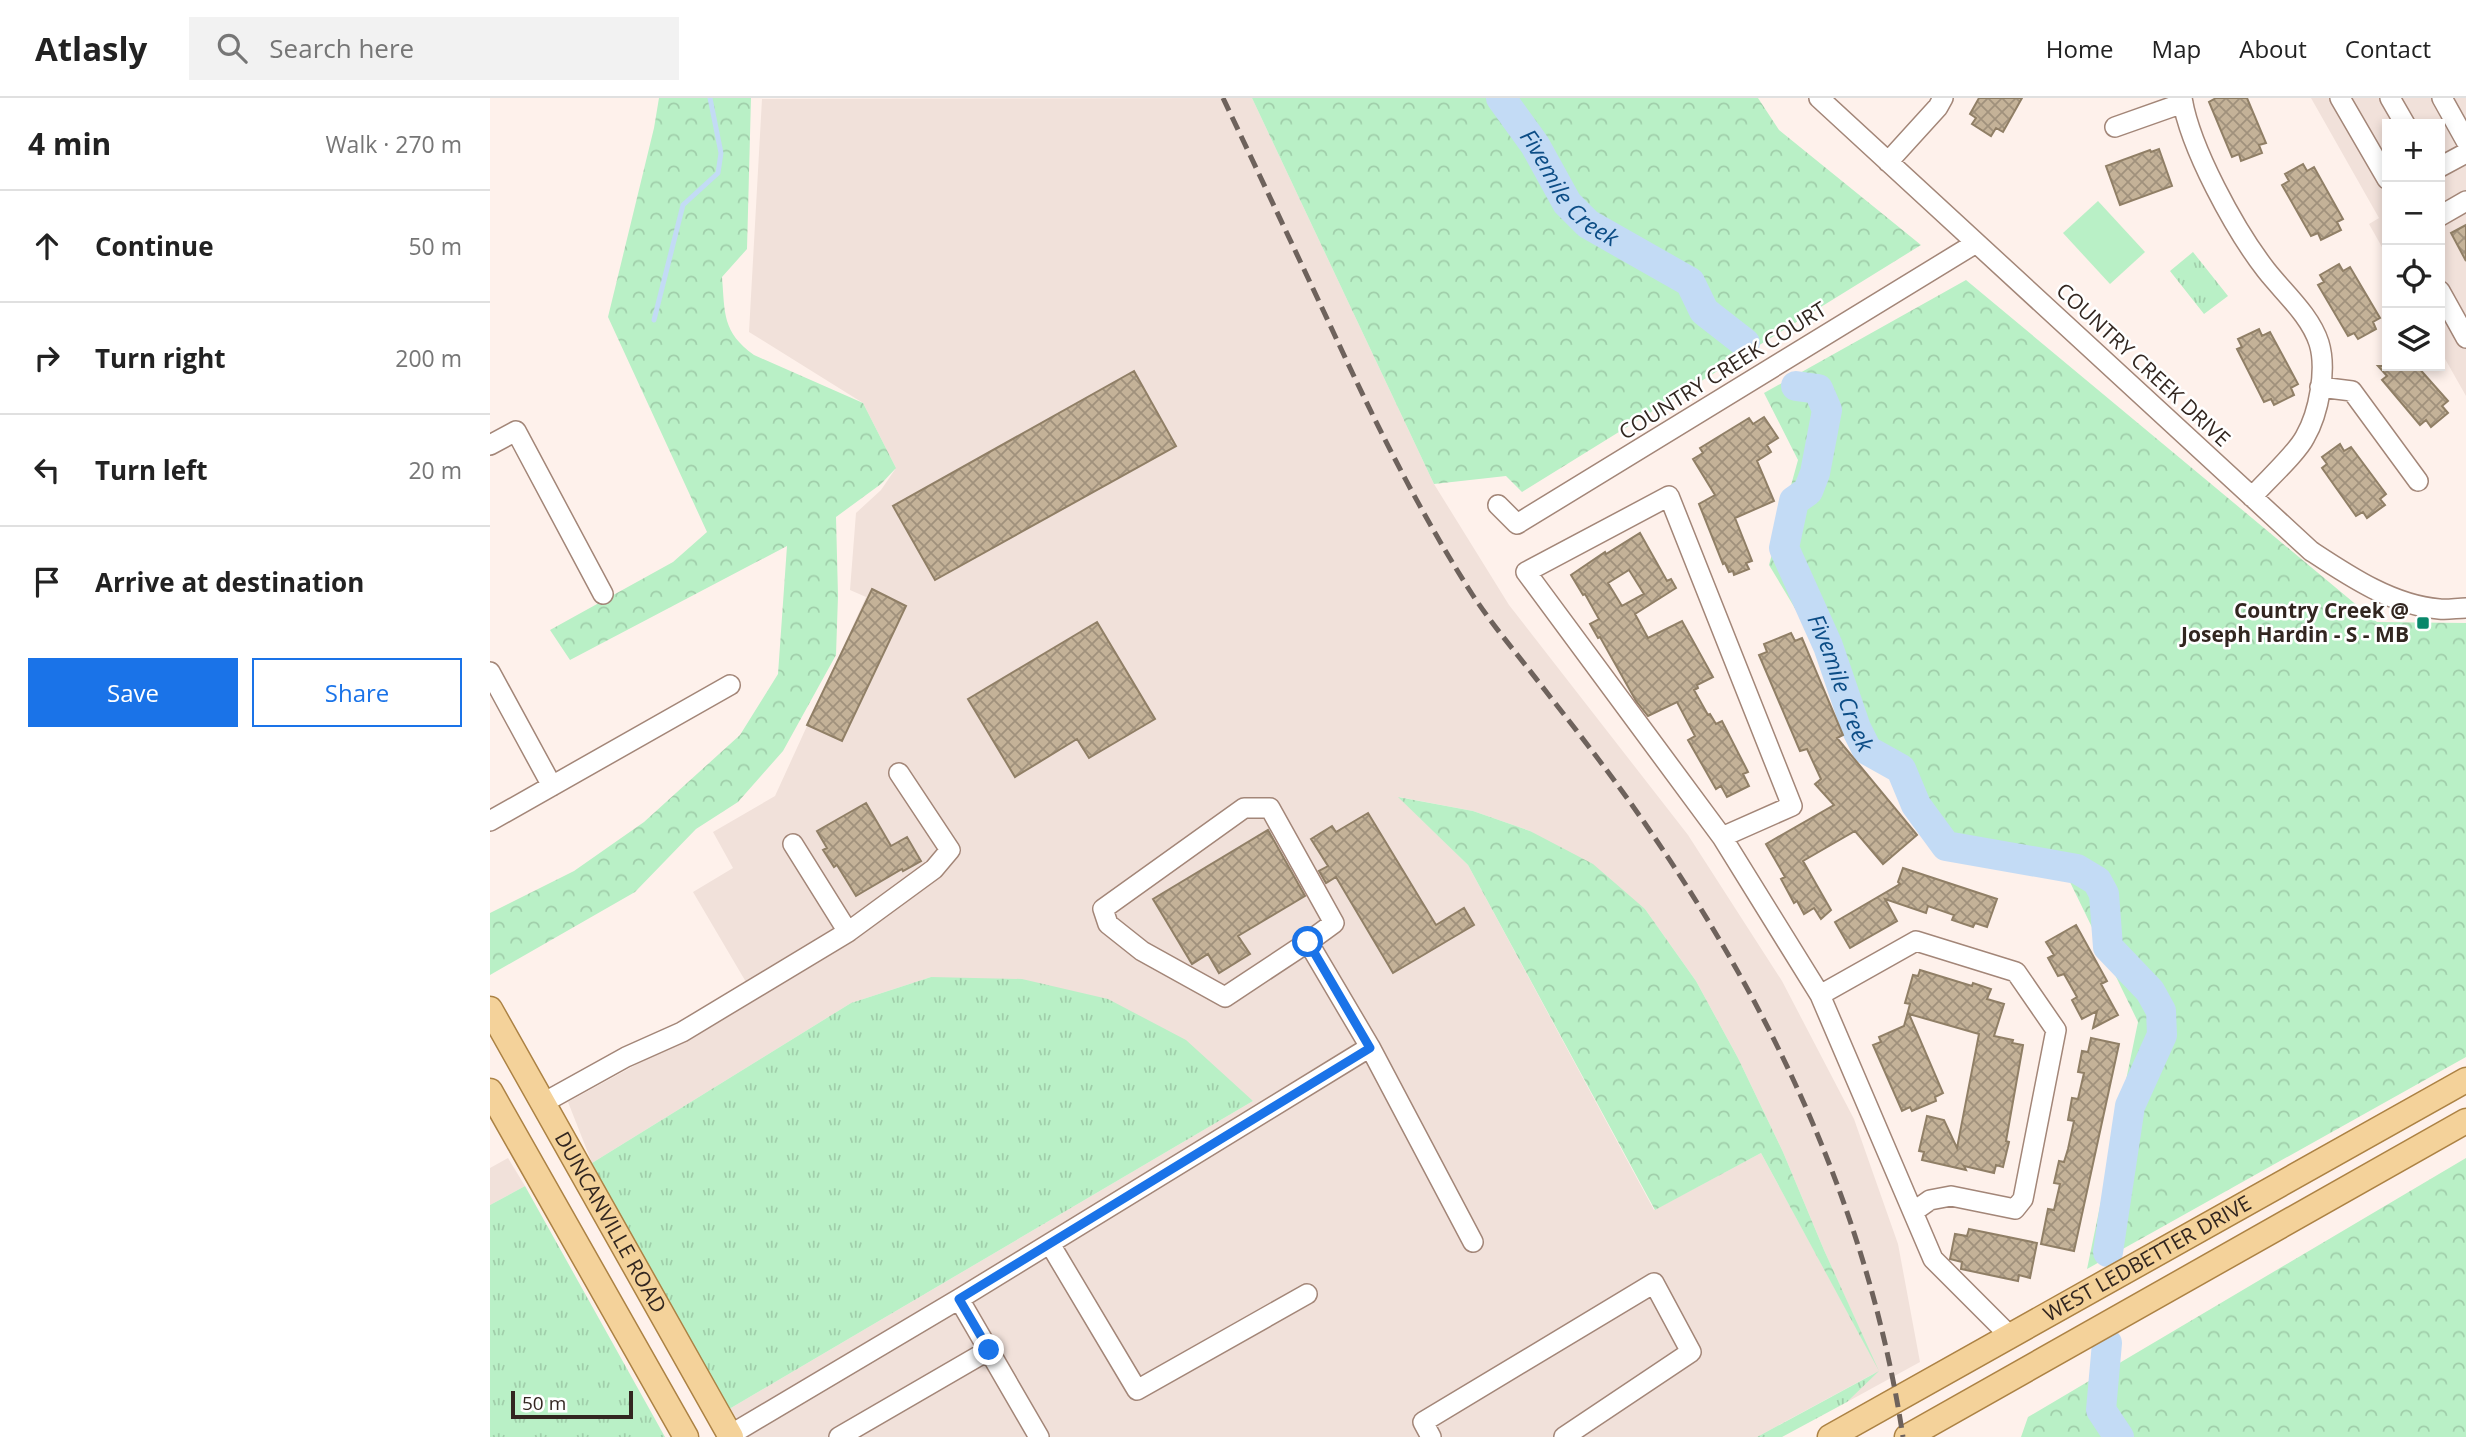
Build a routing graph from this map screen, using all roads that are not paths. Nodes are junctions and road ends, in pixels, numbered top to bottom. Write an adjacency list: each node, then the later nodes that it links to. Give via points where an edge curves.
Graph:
1 (1819, 98): 11 (street, COUNTRY CREEK DRIVE)
2 (1943, 98): 11 (street)
3 (2340, 98): 13 (street)
4 (2390, 98): 7 (street)
5 (2442, 98): 9 (street)
6 (2183, 101): 8 (street); 19 (street, via 2196,145 2222,200 2318,341 2323,365)
7 (2402, 119)
8 (2115, 127)
9 (2466, 141)
10 (2466, 153): 12 (street)
11 (1888, 162): 16 (street, COUNTRY CREEK DRIVE)
12 (2445, 164)
13 (2382, 170)
14 (2466, 201): 15 (street)
15 (2445, 213)
16 (1976, 243): 22 (street, COUNTRY CREEK DRIVE); 23 (street, COUNTRY CREEK COURT, via 1517,524)
17 (2445, 300): 18 (street)
18 (2466, 338)
19 (2320, 387): 21 (street, via 2352,391); 22 (street, via 2305,437)
20 (490, 445): 24 (street, via 516,431)
21 (2418, 481)
22 (2252, 497): 25 (street, COUNTRY CREEK DRIVE, via 2311,551 2353,579 2407,602 2438,609)
23 (1498, 505)
24 (603, 594)
25 (2466, 608)
26 (490, 673): 29 (street)
27 (730, 685): 29 (street)
28 (899, 773): 33 (street, via 950,850 934,869)
29 (552, 786): 30 (street)
30 (490, 821)
31 (1721, 837): 31 (street, via 1526,572 1669,496 1792,806); 35 (street)
32 (793, 844): 33 (street)
33 (848, 932): 40 (street, via 682,1032 625,1057)
34 (1308, 942): 34 (street, via 1334,923 1270,808 1244,807 1103,909 1108,924 1142,951 1225,997); 37 (street)
35 (1820, 995): 43 (street); 43 (street, via 1916,941 2016,972 2056,1030 2022,1199 2015,1209 1951,1196 1930,1200)
36 (490, 1009): 40 (main road, DUNCANVILLE ROAD)
37 (1370, 1048): 44 (street); 45 (street)
38 (2466, 1080): 48 (main road, WEST LEDBETTER DRIVE)
39 (490, 1091): 42 (main road, DUNCANVILLE ROAD)
40 (543, 1103): 42 (main road); 51 (main road, DUNCANVILLE ROAD)
41 (2466, 1121): 50 (main road, WEST LEDBETTER DRIVE)
42 (508, 1123): 52 (main road, DUNCANVILLE ROAD)
43 (1913, 1212): 48 (street, via 1933,1259)
44 (1473, 1242)
45 (1050, 1244): 46 (street, via 1137,1390); 47 (street)
46 (1307, 1294)
47 (959, 1299): 49 (street); 51 (street)
48 (2010, 1336): 50 (main road); 57 (main road, WEST LEDBETTER DRIVE)
49 (989, 1350): 53 (street); 54 (street)
50 (2029, 1369): 58 (main road, WEST LEDBETTER DRIVE)
51 (729, 1436)
52 (686, 1437)
53 (839, 1437)
54 (1039, 1437)
55 (1431, 1437): 56 (street, via 1423,1423 1654,1283 1691,1352)
56 (1564, 1437)
57 (1830, 1437)
58 (1907, 1437)

